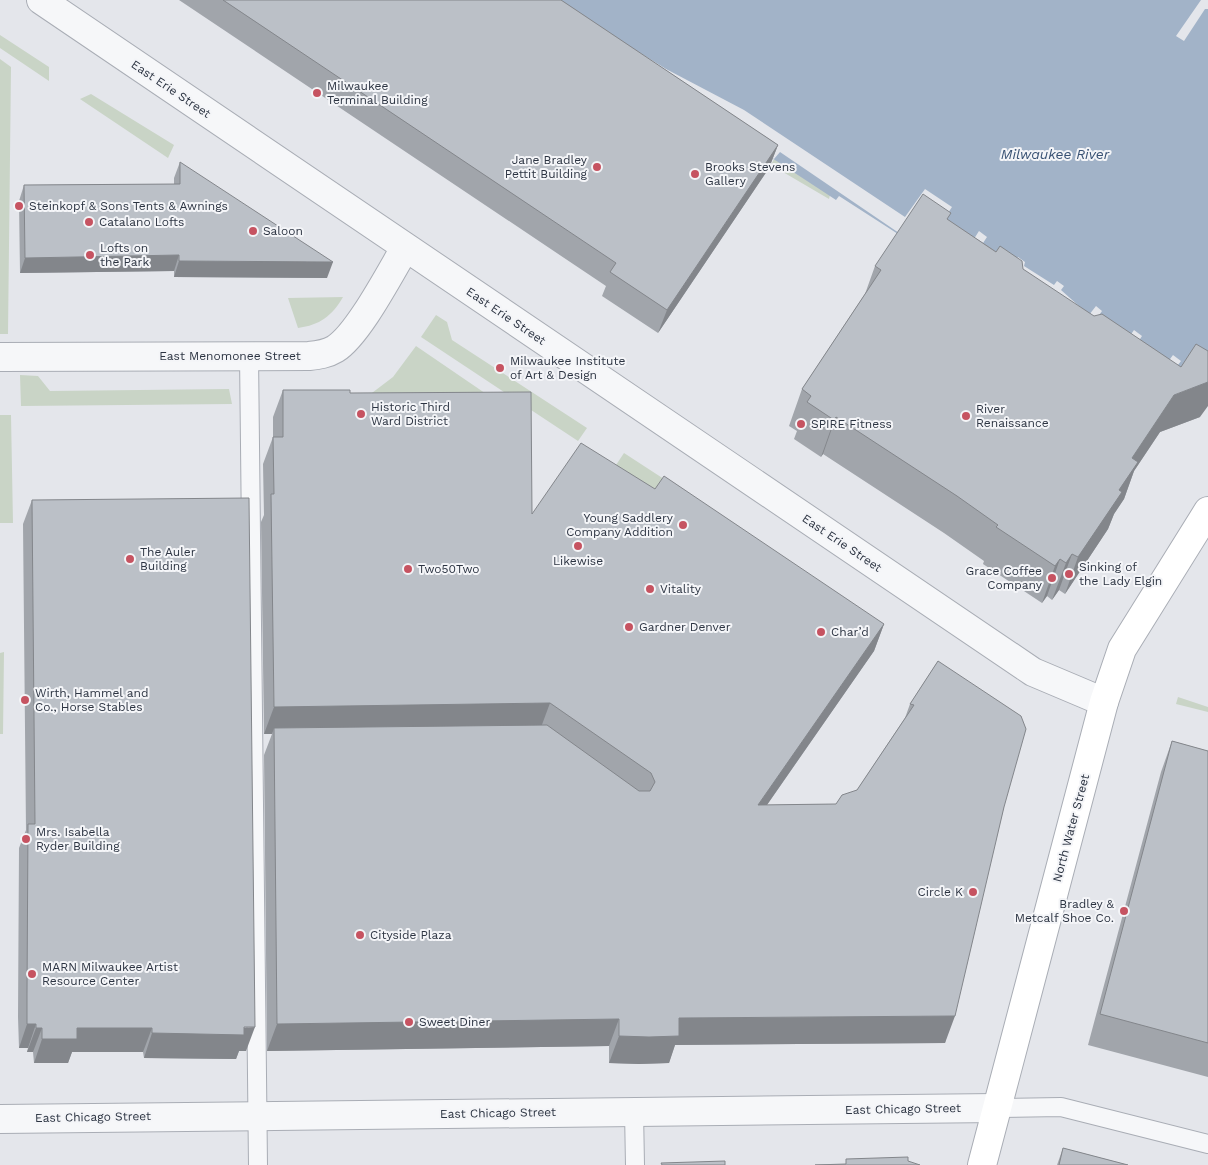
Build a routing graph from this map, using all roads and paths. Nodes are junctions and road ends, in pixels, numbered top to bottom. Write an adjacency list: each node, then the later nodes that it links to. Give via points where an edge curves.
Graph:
1 (41, 0): 2 (street, East Erie Street)
2 (405, 248): 3 (street, East Menomonee Street, via 351,335 335,349 309,356); 6 (street, East Erie Street, via 1033,672)
3 (248, 355): 4 (street, East Menomonee Street); 8 (lane)
4 (0, 357)
5 (1208, 511): 6 (main road, North Water Street, via 1122,649)
6 (1104, 702): 9 (main road, North Water Street)
7 (272, 744): 8 (lane)
8 (253, 745): 11 (lane)
9 (996, 1108): 10 (street, East Chicago Street); 13 (lane, via 1061,1107); 16 (main road, North Water Street)
10 (634, 1111): 11 (street, East Chicago Street); 15 (lane)
11 (257, 1115): 12 (street, East Chicago Street); 14 (lane)
12 (0, 1119)
13 (1208, 1144)
14 (258, 1165)
15 (636, 1165)
16 (982, 1165)

